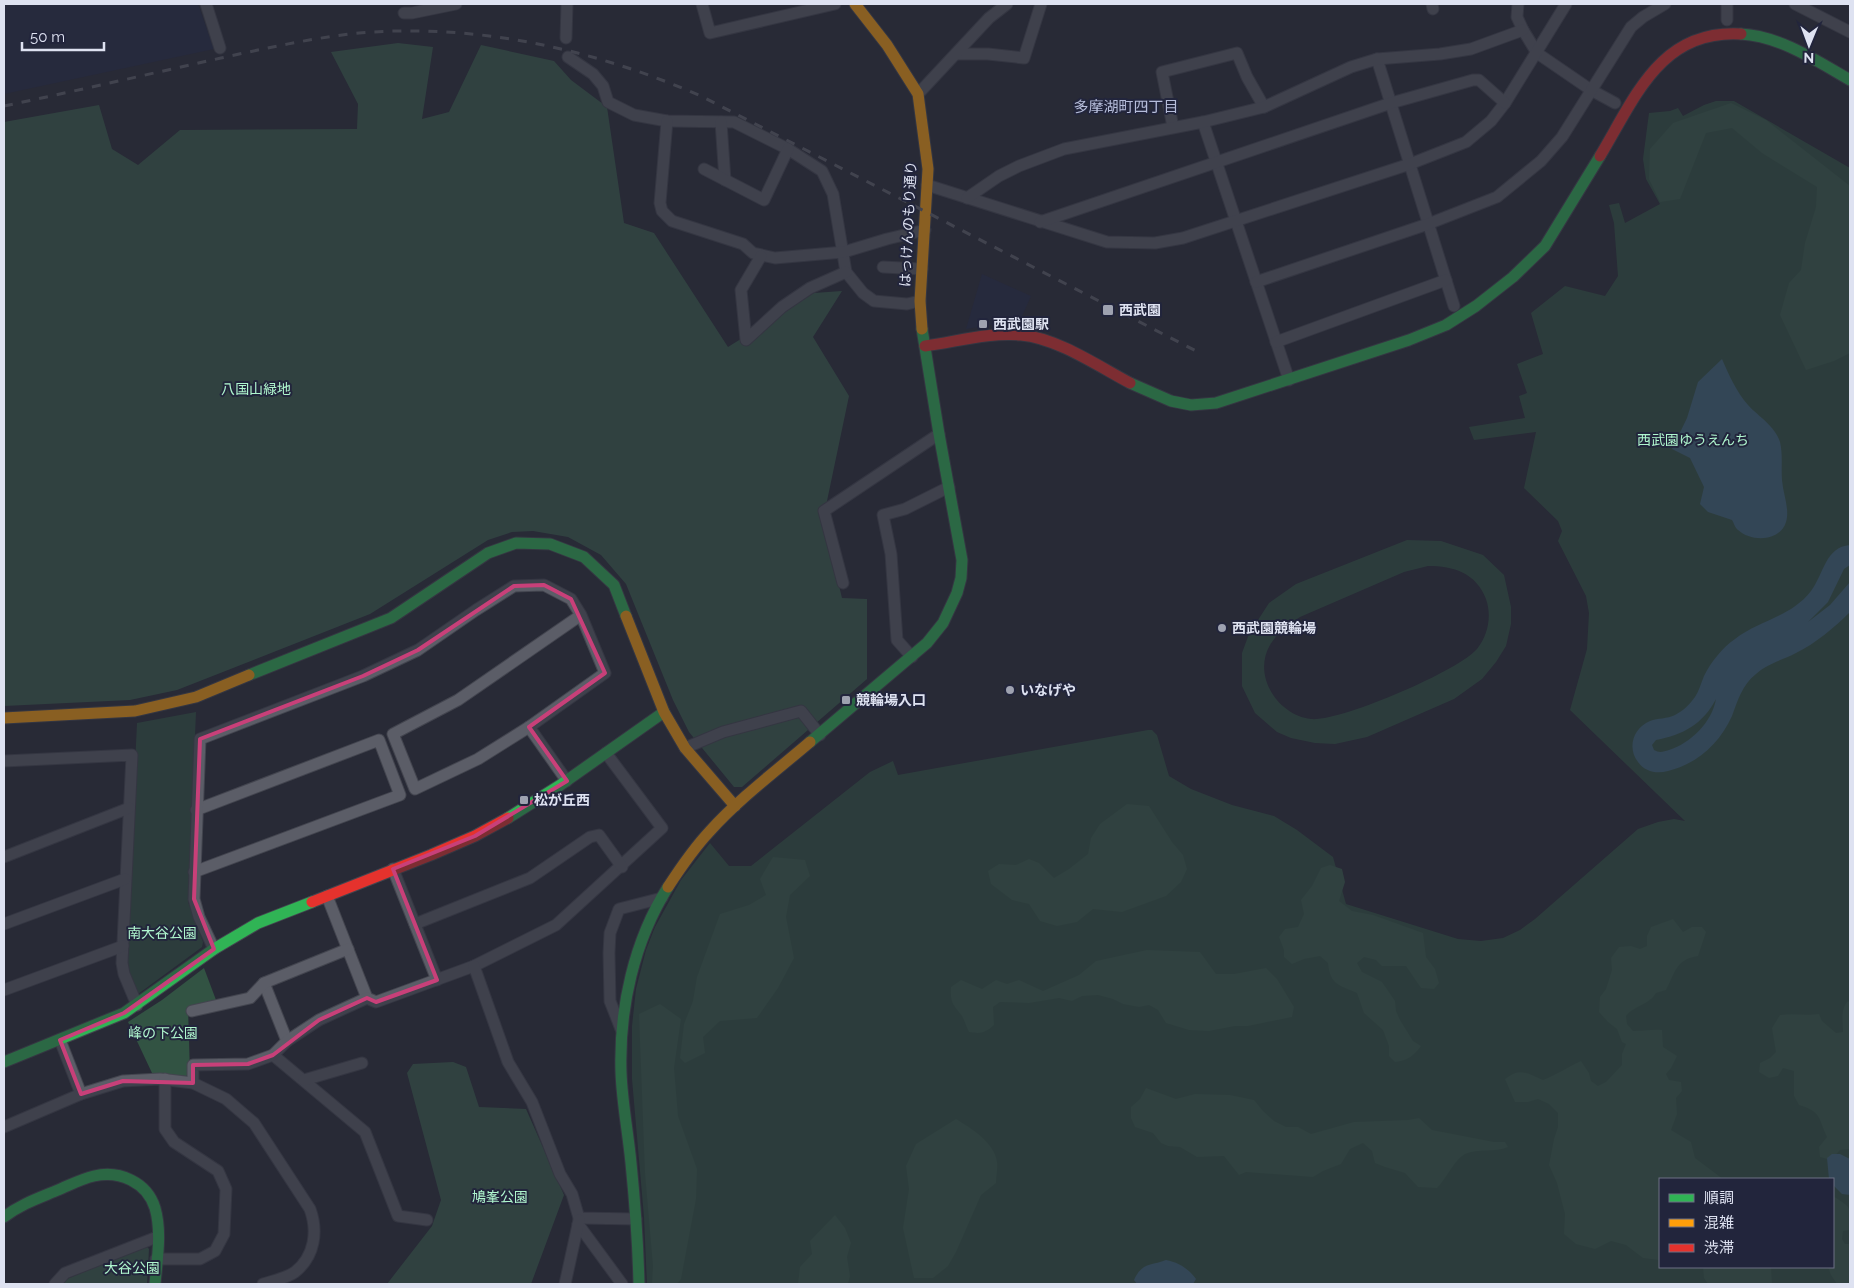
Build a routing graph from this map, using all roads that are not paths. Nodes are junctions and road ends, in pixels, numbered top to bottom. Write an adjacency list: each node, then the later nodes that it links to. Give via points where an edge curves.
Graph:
1 (206, 4): 20 (street)
2 (456, 4): 15 (street)
3 (566, 4): 19 (street)
4 (702, 4): 5 (street, via 710,33)
5 (835, 4)
6 (855, 4): 27 (street, はっけんのもり通り, via 888,45)
7 (1007, 4): 22 (street, via 989,18)
8 (1041, 4): 22 (street, via 1024,58)
9 (1518, 4): 17 (street, via 1517,18)
10 (1566, 4): 21 (street)
11 (1665, 4): 26 (street, via 1631,27)
12 (1727, 4): 16 (street)
13 (1795, 4): 14 (street)
14 (1818, 9): 18 (street)
15 (404, 13)
16 (1727, 20)
17 (1523, 30): 21 (street); 24 (street, via 1471,49)
18 (1850, 32)
19 (566, 38)
20 (220, 48)
21 (1537, 53): 26 (street); 29 (street)
22 (956, 54): 27 (street)
23 (568, 57): 32 (street, via 593,74 603,86 608,102 634,115)
24 (1377, 59): 28 (street); 31 (street)
25 (1850, 80): 58 (street, via 1773,40 1749,32 1712,32 1679,46 1650,73 1556,230 1513,278 1446,325)
26 (1591, 90): 30 (street); 45 (street, via 1562,137 1519,180 1497,197)
27 (918, 94): 41 (street, はっけんのもり通り, via 928,169)
28 (1391, 103): 29 (street, via 1479,80); 37 (street); 38 (street)
29 (1505, 103): 38 (street, via 1491,122 1466,142)
30 (1615, 103)
31 (1264, 107): 34 (street); 35 (street, via 1237,54 1162,72)
32 (667, 122): 33 (street); 48 (street, via 662,211 672,221 744,244)
33 (720, 122): 36 (street, via 734,122); 40 (street)
34 (1203, 122): 35 (street); 37 (street)
35 (1173, 127): 42 (street, via 1042,157 999,176)
36 (788, 149): 40 (street, via 764,200); 47 (street, via 822,171 833,194)
37 (1216, 161): 43 (street); 44 (street)
38 (1410, 164): 43 (street); 45 (street)
39 (704, 169): 40 (street)
40 (725, 180)
41 (927, 185): 42 (street); 46 (street, はっけんのもり通り)
42 (967, 198): 44 (street)
43 (1236, 221): 44 (street, via 1176,239 1140,244 1107,242); 53 (street)
44 (1040, 222)
45 (1428, 224): 52 (street); 53 (street)
46 (925, 230): 47 (street); 50 (street, はっけんのもり通り)
47 (844, 252): 48 (street, via 789,258); 51 (street)
48 (761, 256): 51 (street, via 741,290 746,340 782,307 810,288)
49 (883, 267): 50 (street)
50 (922, 269): 54 (street, はっけんのもり通り)
51 (846, 272): 54 (street, via 862,293 874,301 907,304)
52 (1446, 280): 55 (street); 56 (street)
53 (1256, 282): 56 (street)
54 (920, 301): 57 (street, はっけんのもり通り)
55 (1454, 306)
56 (1276, 342): 58 (street)
57 (925, 346): 58 (street, via 1004,334 1034,336 1161,398 1191,405 1222,401); 59 (street, はっけんのもり通り)
58 (1289, 380)
59 (939, 434): 60 (street, はっけんのもり通り); 61 (street, via 824,511)
60 (949, 487): 63 (street, はっけんのもり通り, via 961,554 960,585 940,628); 63 (street, via 882,515 891,554 897,640)
61 (843, 583)
62 (581, 615): 66 (street, via 605,672); 66 (street, via 458,700 393,734 415,789 478,758); 74 (street, via 571,599 544,586 514,586 410,654 363,676 200,739)
63 (912, 656): 67 (street, はっけんのもり通り)
64 (664, 712): 65 (street, via 614,585 584,557 550,544 516,543 488,553 391,618 196,697 135,712); 68 (street); 69 (street)
65 (4, 718)
66 (529, 727): 71 (street)
67 (820, 735): 68 (street, via 801,711 723,732); 72 (street, はっけんのもり通り)
68 (686, 748): 72 (street)
69 (606, 753): 71 (street); 76 (street, via 662,828)
70 (4, 761): 73 (street, via 132,755)
71 (567, 781): 77 (street, via 474,836)
72 (736, 806): 81 (street, はっけんのもり通り, via 707,833)
73 (129, 808): 75 (street); 79 (street)
74 (196, 810): 78 (street); 78 (street, via 379,740 400,795)
75 (4, 857)
76 (622, 867): 83 (street, via 599,835 590,836 530,878); 87 (street, via 556,925)
77 (393, 869): 80 (street); 83 (street)
78 (194, 872): 85 (street, via 194,899)
79 (125, 880): 82 (street); 84 (street)
80 (326, 896): 85 (street, via 258,923); 86 (street)
81 (662, 898): 94 (street, はっけんのもり通り, via 644,932 628,982); 94 (street, via 619,909 610,933 610,1001)
82 (4, 924)
83 (415, 924): 88 (street)
84 (123, 946): 90 (street); 92 (street, via 124,974)
85 (214, 949): 92 (street)
86 (348, 949): 89 (street); 91 (street)
87 (474, 966): 88 (street); 108 (street, via 508,1062 532,1102 560,1174 572,1194)
88 (437, 980): 91 (street, via 376,1002)
89 (264, 983): 93 (street, via 250,998); 96 (street)
90 (4, 990)
91 (367, 998): 96 (street, via 319,1020)
92 (137, 1005): 95 (street)
93 (192, 1011)
94 (622, 1031): 106 (street, はっけんのもり通り, via 622,1083)
95 (60, 1040): 98 (street); 103 (street)
96 (287, 1041): 97 (street)
97 (273, 1055): 101 (street); 102 (street, via 248,1064 193,1065)
98 (4, 1062)
99 (362, 1063): 101 (street)
100 (165, 1080): 102 (street); 103 (street, via 123,1080); 110 (street, via 165,1129 174,1142 218,1171 226,1189 224,1234 215,1251 200,1259)
101 (304, 1080): 107 (street, via 365,1132 398,1216)
102 (193, 1083): 113 (street, via 226,1099 254,1123 310,1209 315,1236 310,1255 295,1273)
103 (81, 1094): 104 (street)
104 (4, 1127)
105 (4, 1218): 109 (street, via 20,1204 96,1174 122,1175 152,1200 157,1214)
106 (636, 1219): 108 (street); 116 (street, はっけんのもり通り)
107 (427, 1220)
108 (579, 1221): 114 (street); 115 (street)
109 (157, 1237): 110 (street); 111 (street, via 65,1272)
110 (156, 1259): 112 (street)
111 (55, 1284)
112 (155, 1284)
113 (263, 1284)
114 (565, 1284)
115 (622, 1284)
116 (639, 1284)

